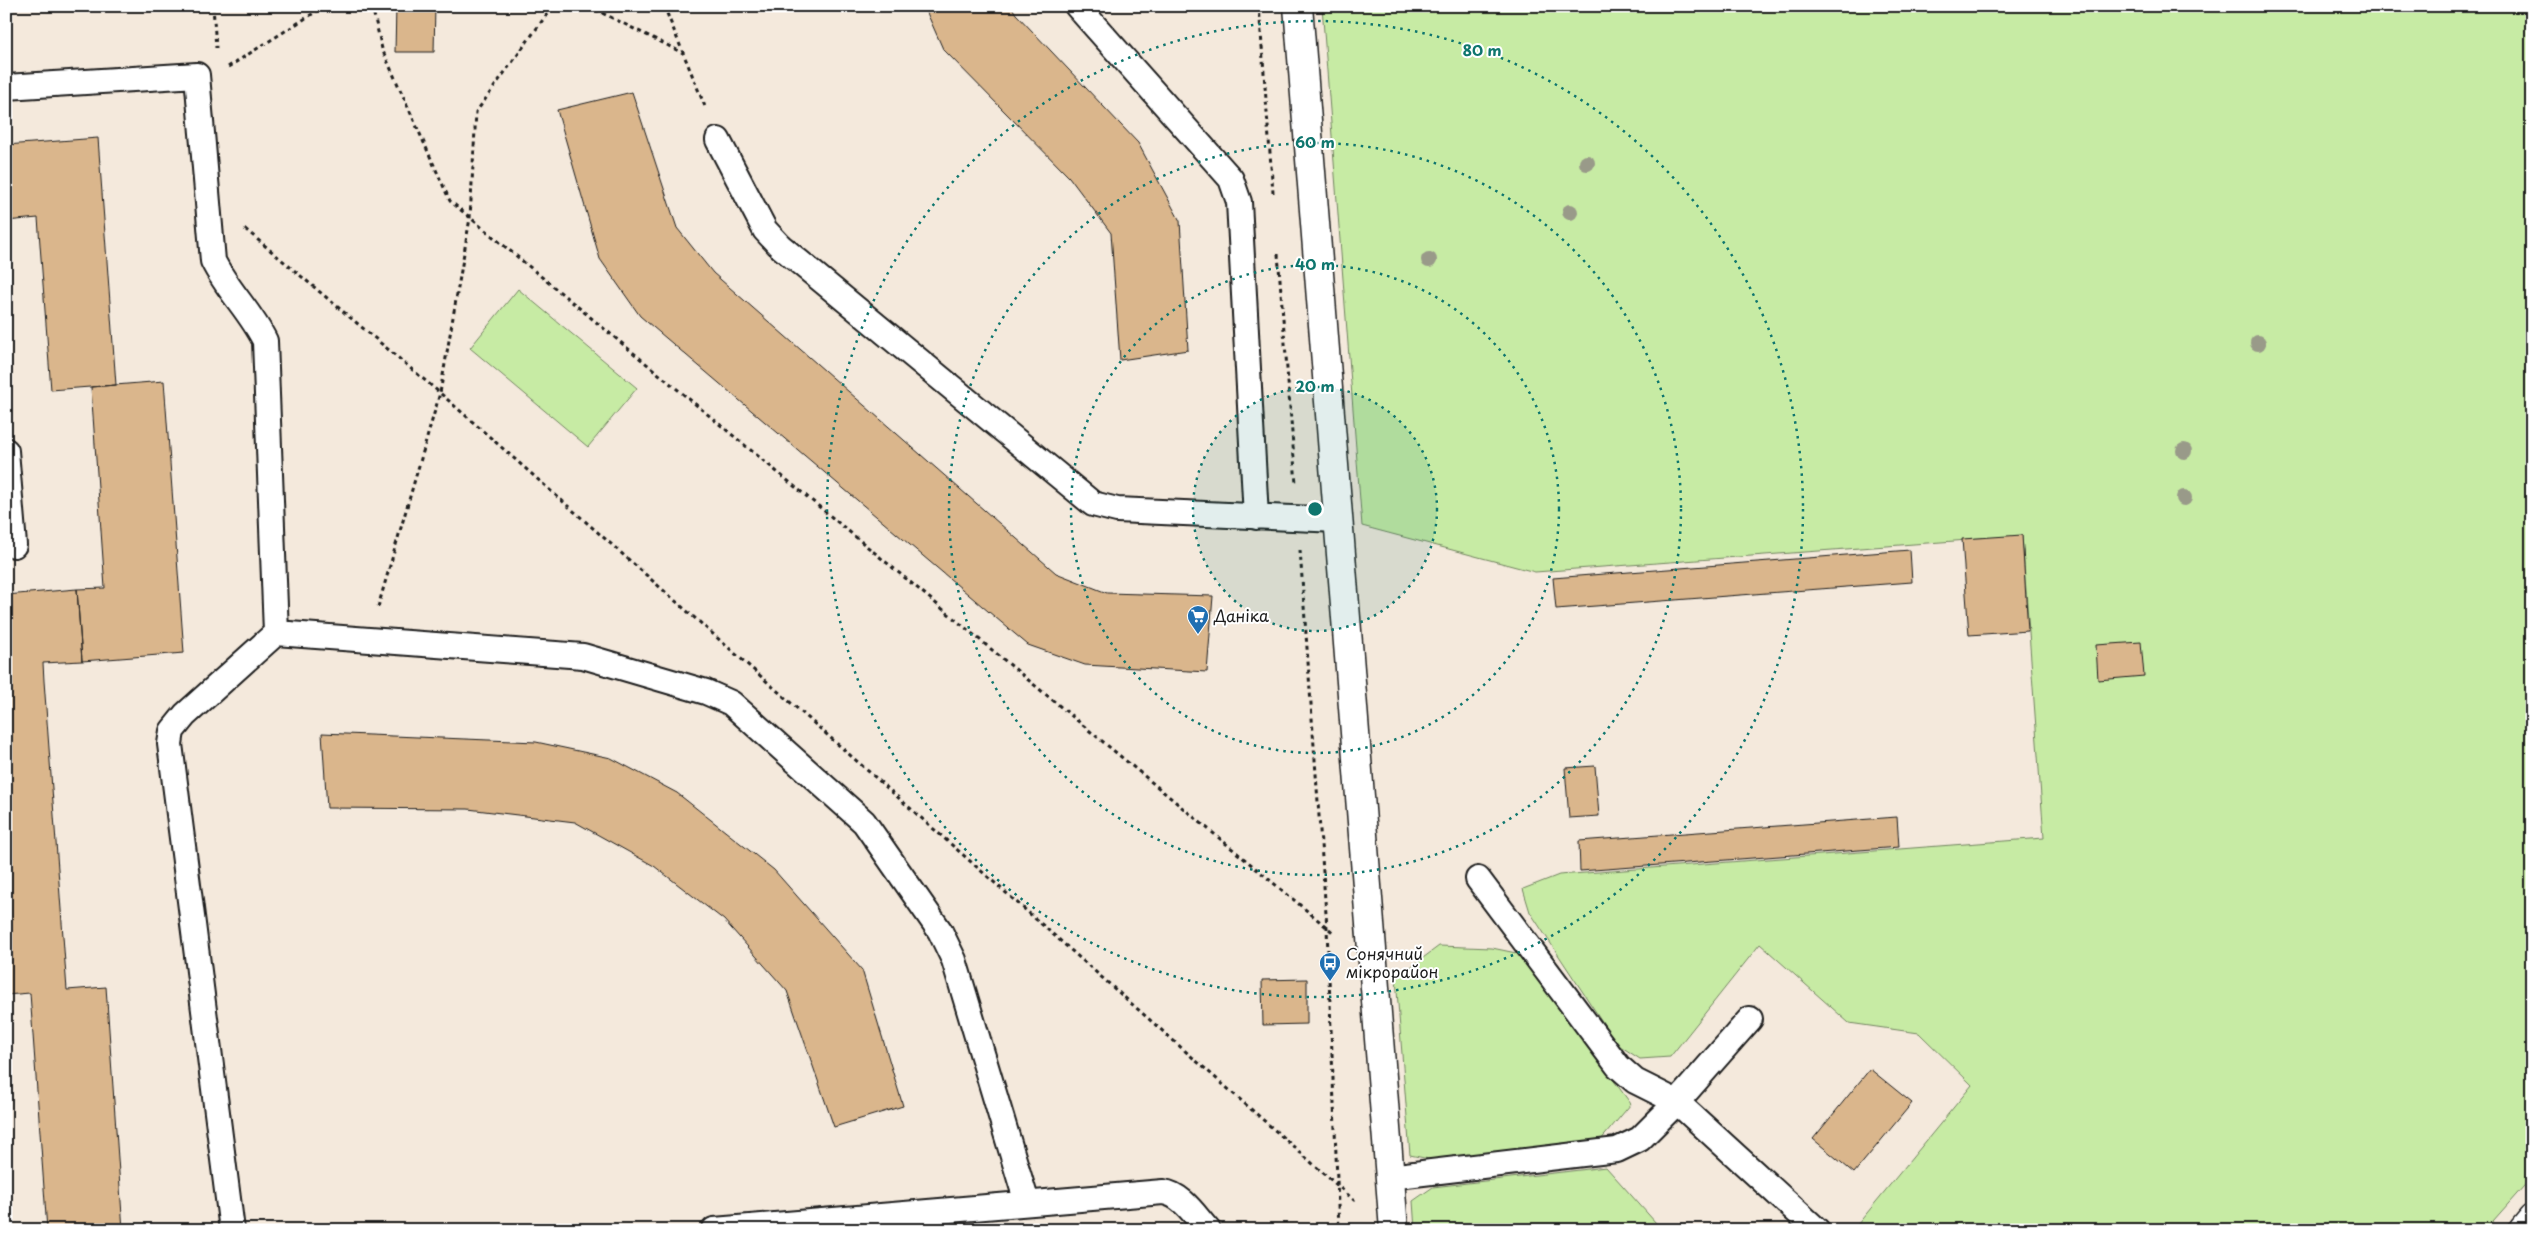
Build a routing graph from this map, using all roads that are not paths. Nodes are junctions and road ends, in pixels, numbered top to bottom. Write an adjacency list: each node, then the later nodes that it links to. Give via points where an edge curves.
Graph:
1 (1077, 6): 6 (lane, via 1231,179 1239,202)
2 (1298, 6): 7 (street)
3 (6, 87): 9 (lane, via 197,75 213,261 222,280 257,324 265,341)
4 (718, 140): 6 (lane, via 765,230 780,246 1093,504 1117,510)
5 (6, 451): 8 (lane)
6 (1256, 517): 7 (lane)
7 (1338, 520): 13 (street)
8 (14, 545)
9 (276, 633): 14 (lane, via 583,656 706,692 731,703 864,822 940,931 954,960); 16 (lane, via 185,715 172,731 170,744)
10 (1478, 879): 12 (lane, via 1618,1066 1635,1081)
11 (1750, 1019): 12 (lane)
12 (1678, 1102): 13 (lane, via 1640,1139 1617,1150); 20 (lane)
13 (1389, 1177): 19 (street)
14 (1027, 1203): 17 (lane); 18 (lane, via 1172,1193)
15 (2532, 1220): 21 (street)
16 (232, 1230)
17 (714, 1230)
18 (1208, 1230)
19 (1394, 1230)
20 (1817, 1230)
21 (2523, 1230)

